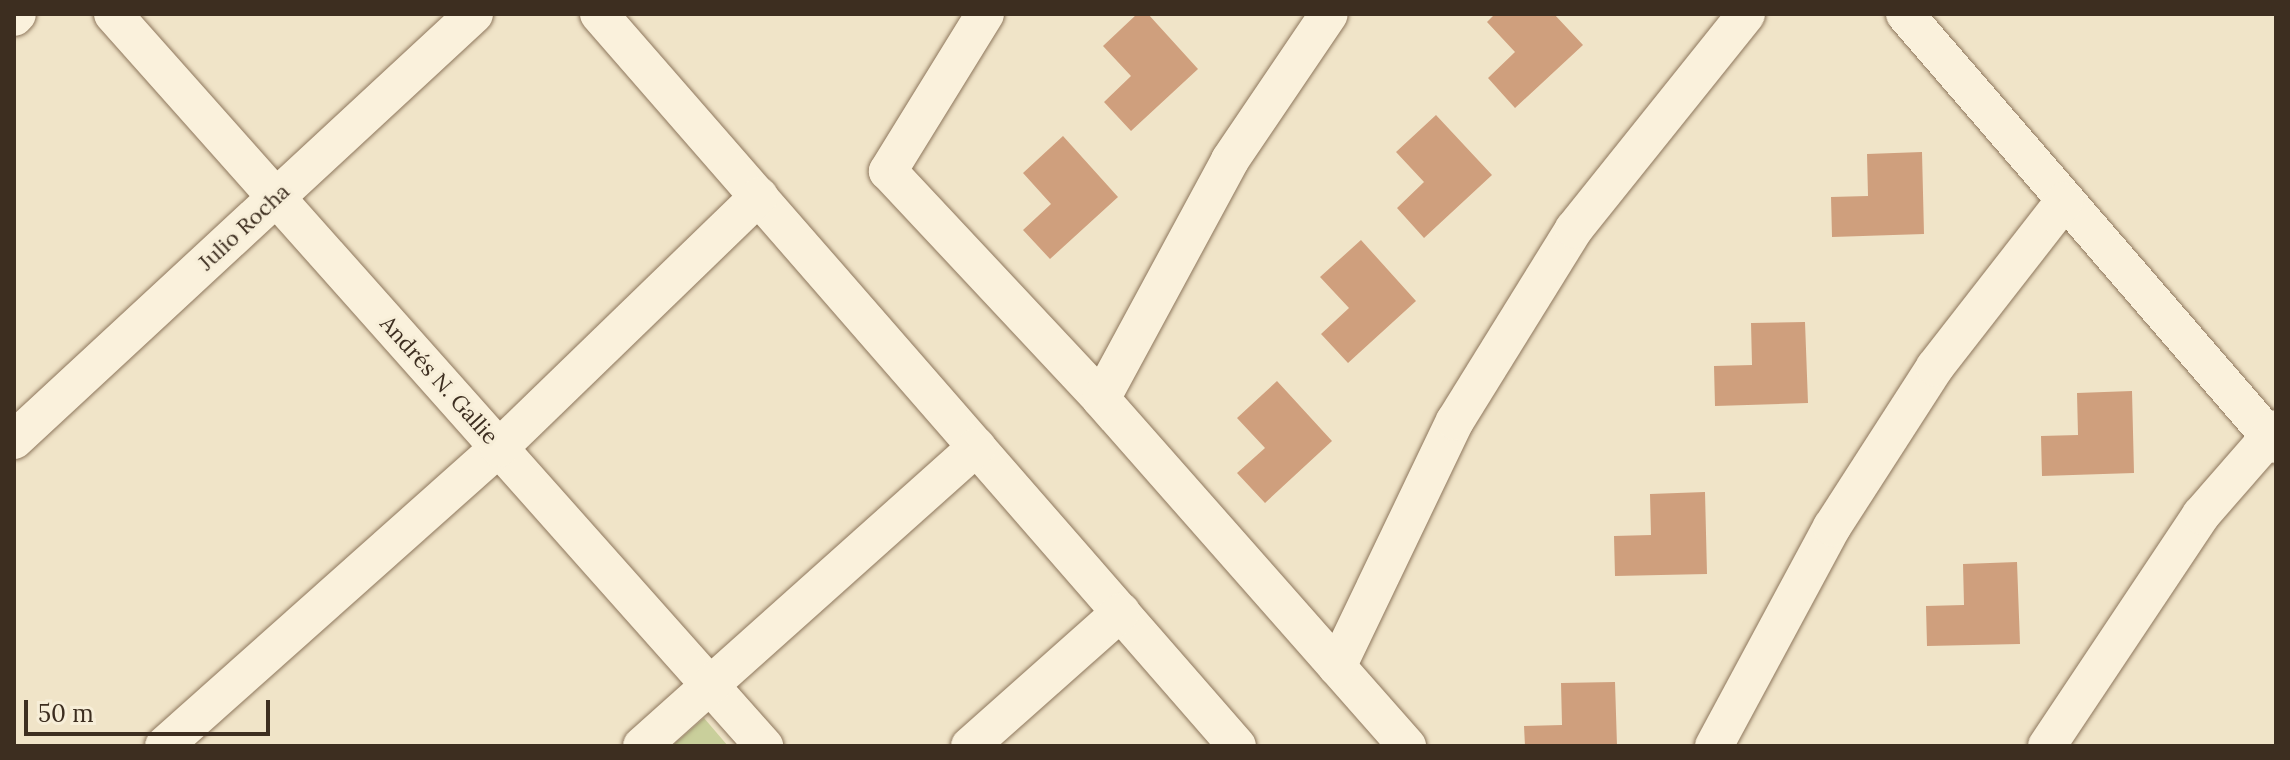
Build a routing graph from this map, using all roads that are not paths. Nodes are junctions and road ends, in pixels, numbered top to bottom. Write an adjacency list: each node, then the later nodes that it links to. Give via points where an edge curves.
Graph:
1 (113, 14): 9 (street, Andrés N. Gallie)
2 (474, 14): 9 (street, Julio Rocha)
3 (599, 14): 8 (street)
4 (985, 14): 11 (street, via 888,171)
5 (1329, 14): 11 (street, via 1230,160)
6 (1746, 14): 17 (street, via 1574,229 1455,421)
7 (1905, 14): 10 (street)
8 (759, 196): 14 (street); 15 (street)
9 (276, 197): 13 (street, Julio Rocha); 15 (street, Andrés N. Gallie)
10 (2064, 201): 12 (street); 25 (street, via 1935,367 1832,527)
11 (1101, 399): 17 (street)
12 (2274, 436): 26 (street, via 2201,515)
13 (14, 440)
14 (977, 447): 16 (street); 18 (street)
15 (499, 448): 18 (street, Andrés N. Gallie); 19 (street)
16 (1121, 612): 22 (street); 23 (street)
17 (1337, 667): 24 (street)
18 (710, 685): 20 (street); 21 (street, Andrés N. Gallie)
19 (164, 746)
20 (642, 746)
21 (764, 746)
22 (970, 746)
23 (1237, 746)
24 (1407, 746)
25 (1714, 746)
26 (2047, 746)

